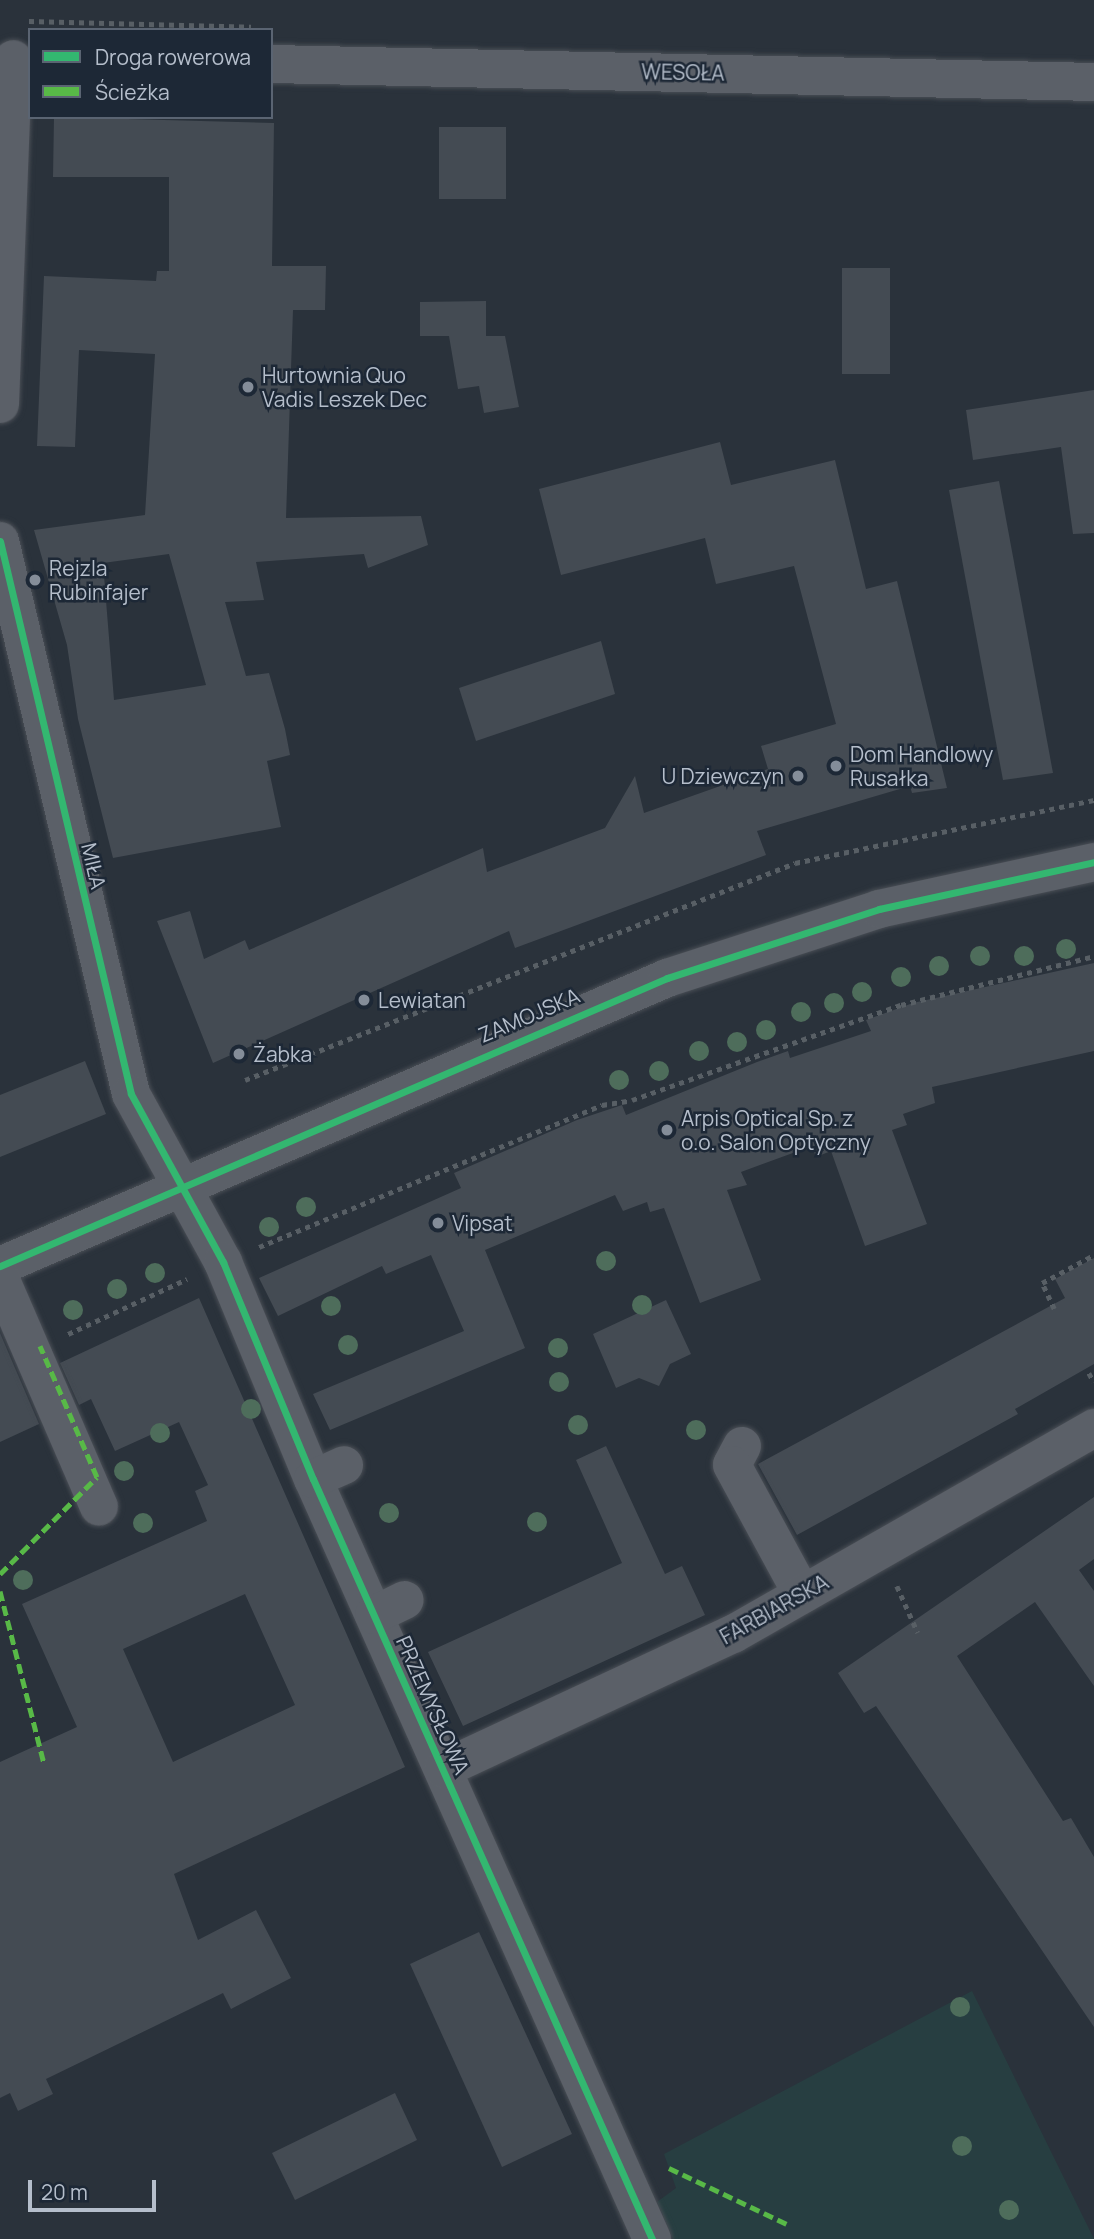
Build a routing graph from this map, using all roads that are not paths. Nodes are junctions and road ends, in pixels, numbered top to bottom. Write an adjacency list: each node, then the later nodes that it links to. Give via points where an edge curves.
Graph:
1 (14, 59): 4 (street)
2 (273, 64): 3 (street, WESOŁA)
3 (1094, 82)
4 (0, 404)
5 (0, 541): 7 (street, MIŁA, via 131,1094)
6 (1094, 862): 7 (street, ZAMOJSKA, via 892,906 667,978)
7 (186, 1185): 8 (street, ZAMOJSKA); 14 (street, PRZEMYSŁOWA, via 329,1472 389,1608)
8 (0, 1266)
9 (0, 1278): 12 (street)
10 (1094, 1428): 13 (street, FARBIARSKA)
11 (742, 1446): 13 (street, via 732,1465)
12 (99, 1507)
13 (802, 1594): 14 (street, FARBIARSKA, via 733,1634)
14 (443, 1769): 15 (street, PRZEMYSŁOWA)
15 (652, 2239)

